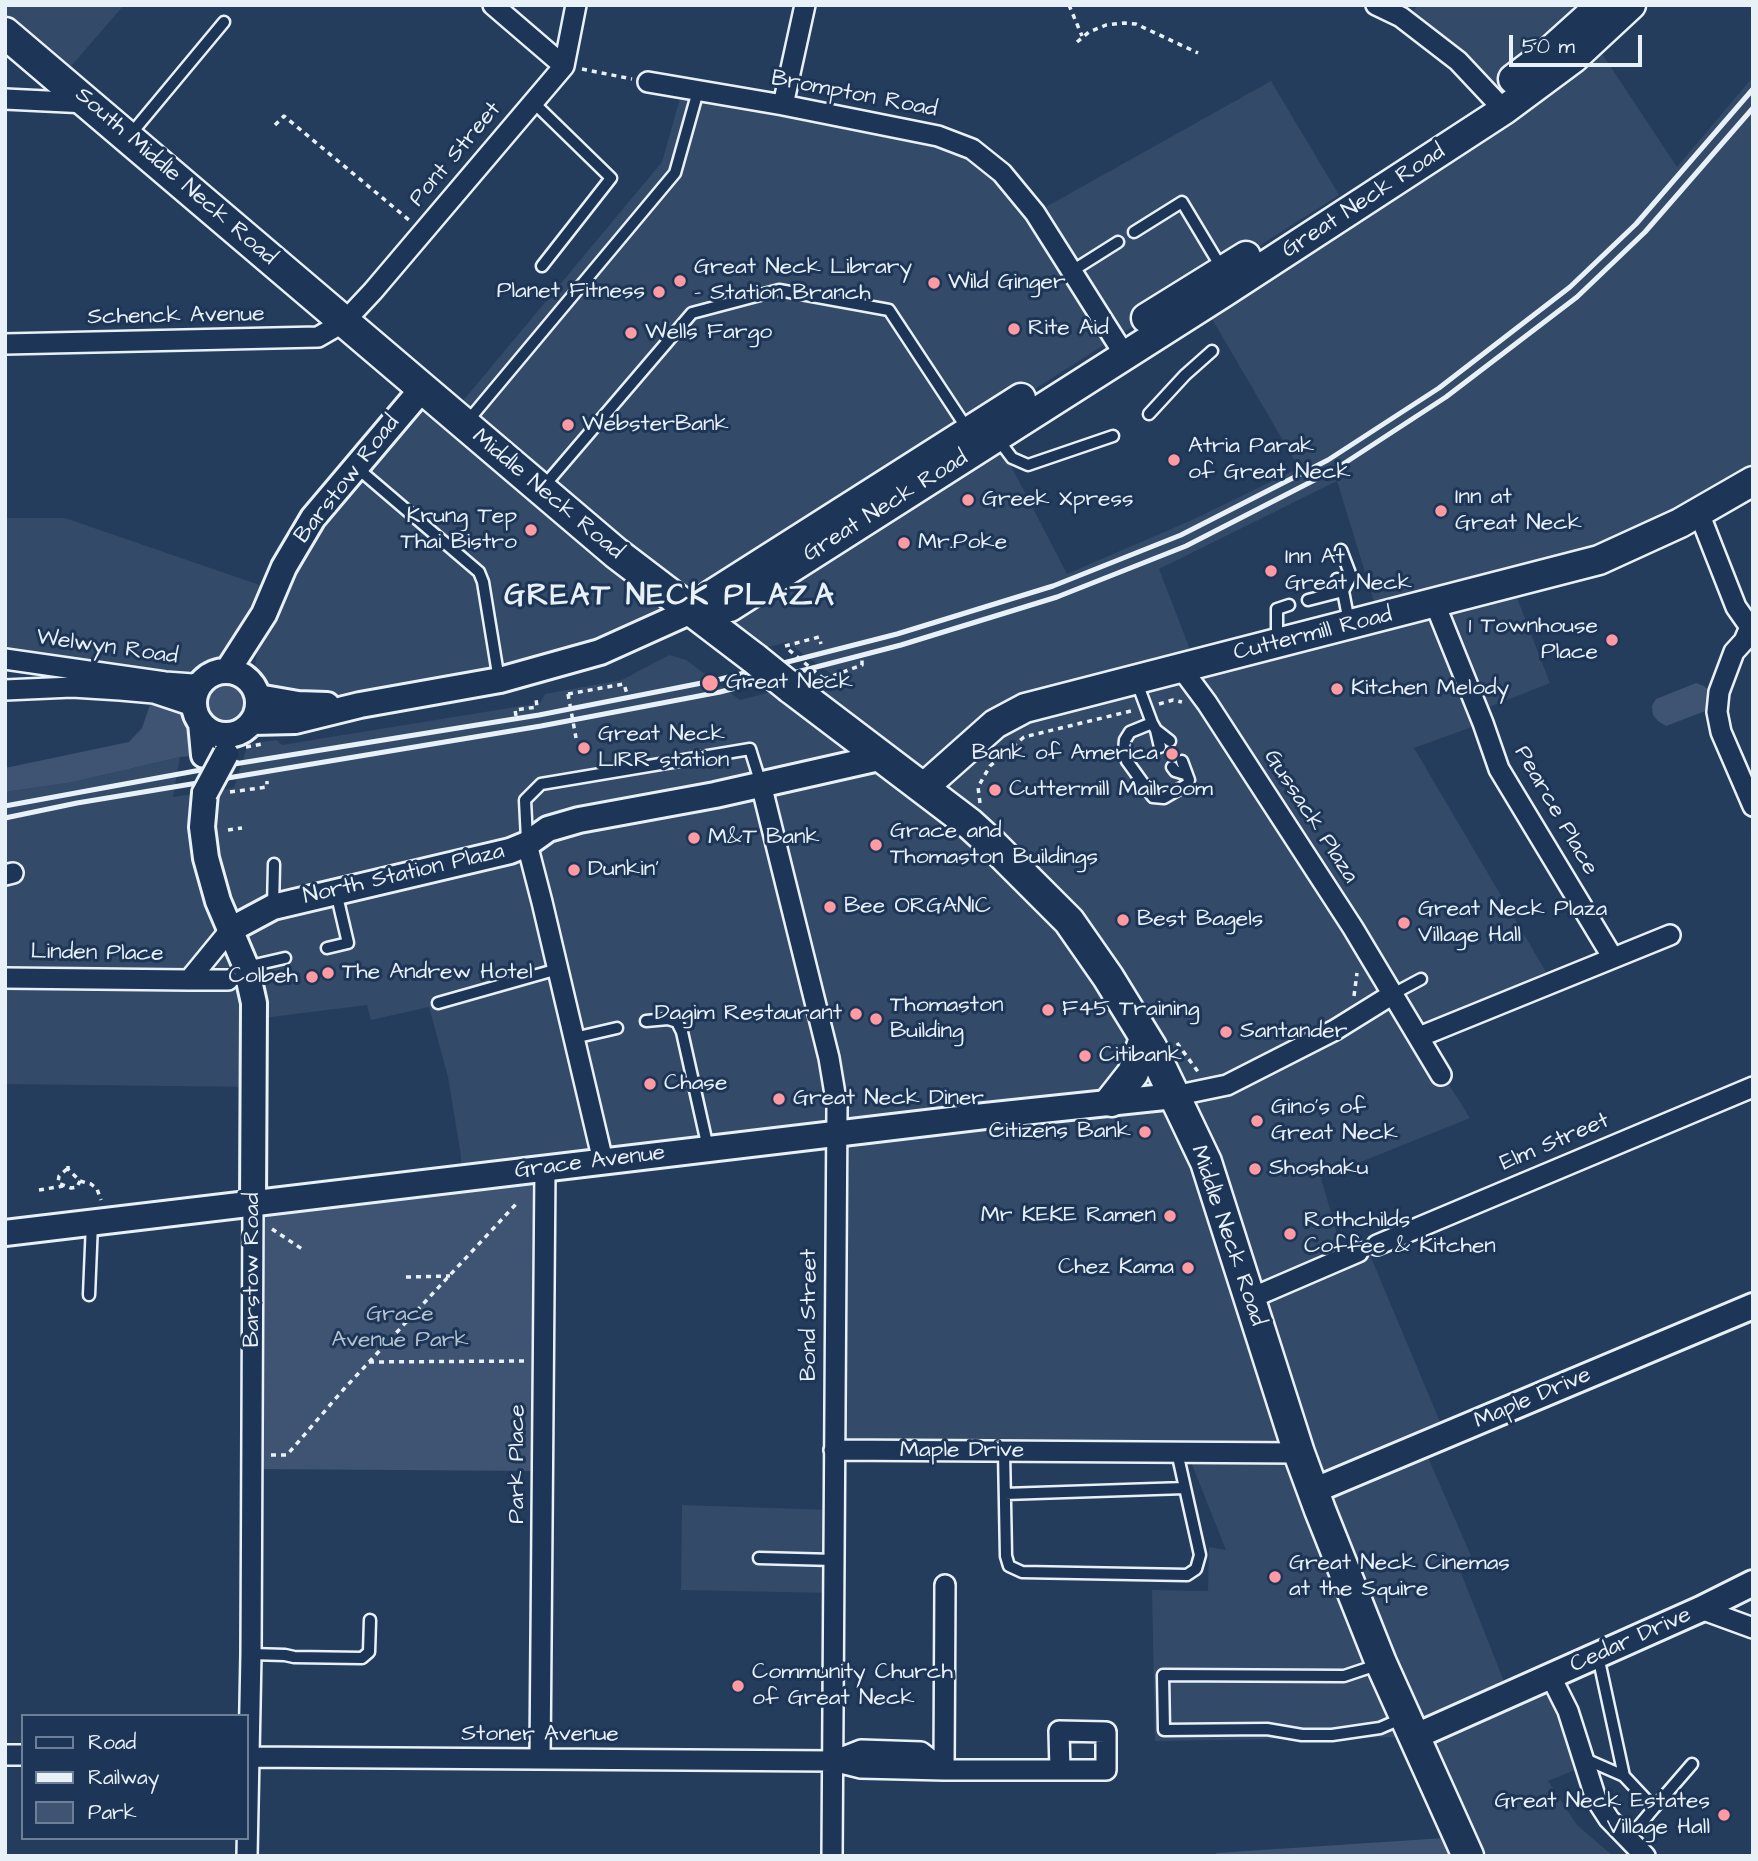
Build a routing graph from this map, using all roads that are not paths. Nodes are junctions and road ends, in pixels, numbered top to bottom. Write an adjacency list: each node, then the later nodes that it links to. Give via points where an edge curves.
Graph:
1 (493, 5): 9 (street)
2 (576, 5): 9 (street, Pont Street)
3 (806, 5): 16 (street)
4 (1376, 5): 15 (street, via 1401,16 1458,61)
5 (1601, 5): 15 (main road, Great Neck Road)
6 (1631, 5): 15 (main road, Great Neck Road, via 1574,58)
7 (224, 22): 17 (lane)
8 (5, 33): 14 (main road, South Middle Neck Road)
9 (564, 66): 13 (street, Pont Street)
10 (648, 82): 11 (street, Brompton Road)
11 (698, 91): 16 (street, Brompton Road); 29 (lane, via 675,173)
12 (5, 99): 14 (street)
13 (533, 102): 20 (lane, via 611,178); 23 (street, Pont Street)
14 (88, 103): 17 (main road, South Middle Neck Road)
15 (1498, 103): 21 (main road, Great Neck Road); 25 (main road, Great Neck Road, via 1223,293)
16 (783, 106): 22 (street, Brompton Road, via 938,136 972,149 1002,173 1035,213)
17 (128, 138): 23 (main road, South Middle Neck Road)
18 (1134, 232): 21 (lane, via 1182,202)
19 (1118, 242): 22 (lane)
20 (542, 266)
21 (1224, 270): 25 (main road, Great Neck Road)
22 (1072, 271): 25 (street, Brompton Road)
23 (344, 322): 24 (street, Schenck Avenue, via 318,337); 27 (main road, Middle Neck Road)
24 (5, 344)
25 (1119, 346): 31 (main road, Great Neck Road)
26 (1212, 351): 28 (lane)
27 (422, 388): 29 (main road, Middle Neck Road); 32 (street, Barstow Road)
28 (1149, 414)
29 (465, 425): 34 (main road, Middle Neck Road)
30 (1113, 436): 31 (lane, via 1057,460 1028,465)
31 (982, 439): 34 (lane, via 889,310 779,290 692,313); 42 (main road, Great Neck Road, via 711,595)
32 (355, 467): 43 (street, Barstow Road, via 289,556); 49 (lane, via 479,572)
33 (1753, 481): 35 (main road, Cuttermill Road)
34 (541, 490): 42 (main road, Middle Neck Road)
35 (1699, 513): 40 (main road, Cuttermill Road, via 1600,561); 66 (street, via 1736,607 1750,627 1734,652 1719,692 1717,712)
36 (1341, 550): 38 (lane, via 1351,576)
37 (1337, 579): 38 (lane)
38 (1343, 591): 39 (lane); 44 (lane)
39 (1308, 600)
40 (1435, 604): 44 (main road, Cuttermill Road); 75 (street, Pearce Place, via 1499,769)
41 (1289, 605): 45 (lane, via 1277,609)
42 (691, 611): 49 (street, via 600,652); 60 (main road, Middle Neck Road, bridge)
43 (264, 614): 48 (street, Barstow Road); 53 (street, Barstow Road)
44 (1350, 626): 45 (main road, Cuttermill Road)
45 (1277, 644): 47 (main road, Cuttermill Road)
46 (5, 659): 51 (street, Welwyn Road, via 171,682)
47 (1181, 668): 50 (main road, Cuttermill Road); 81 (street, Gussack Plaza)
48 (228, 670): 51 (street, via 214,672); 53 (street, via 246,676)
49 (499, 680): 54 (street)
50 (1136, 680): 56 (lane); 65 (main road, Cuttermill Road, via 1025,708 995,724)
51 (202, 681): 55 (street, via 194,695)
52 (5, 690): 55 (street, Welwyn Road, via 72,687 155,693)
53 (255, 690): 54 (street, via 298,705); 58 (street, Barstow Road, via 257,714)
54 (360, 705): 58 (street)
55 (197, 715): 58 (street); 58 (street, via 216,734)
56 (1154, 727): 57 (lane); 59 (lane); 63 (lane, via 1130,732 1125,740 1127,761 1158,799 1188,784)
57 (1170, 741)
58 (233, 742): 71 (street, Barstow Road, bridge, via 205,793 202,827 205,858)
59 (1160, 747)
60 (883, 757): 64 (street, North Station Plaza); 65 (main road, Middle Neck Road)
61 (1182, 761): 63 (lane)
62 (1172, 767): 63 (lane)
63 (1185, 774)
64 (761, 784): 67 (street, North Station Plaza, via 579,820 548,829); 67 (lane, via 750,749 541,784 525,800); 92 (street, Bond Street, via 829,1058 837,1106)
65 (923, 788): 85 (main road, Middle Neck Road, via 993,845 1069,921)
66 (1753, 806)
67 (527, 844): 69 (street, North Station Plaza); 76 (street)
68 (274, 864): 70 (lane)
69 (336, 891): 70 (street, North Station Plaza); 73 (lane, via 348,943)
70 (273, 907): 71 (street, North Station Plaza)
71 (230, 930): 77 (street, Barstow Road); 80 (street, Linden Place)
72 (1670, 935): 75 (street)
73 (327, 948)
74 (285, 958): 77 (lane)
75 (1612, 958): 86 (street)
76 (558, 969): 82 (lane); 87 (street)
77 (237, 974): 80 (street, Linden Place); 96 (street, Barstow Road, via 254,1003)
78 (5, 978): 80 (street, Linden Place)
79 (1421, 979): 81 (lane)
80 (189, 980)
81 (1393, 994): 86 (street, Gussack Plaza); 90 (street, via 1335,1030 1227,1085)
82 (438, 1003)
83 (646, 1021): 93 (lane, via 668,1019 677,1022 682,1032)
84 (617, 1028): 87 (lane)
85 (1158, 1037): 90 (main road, Middle Neck Road); 91 (main road)
86 (1419, 1037): 88 (street, Gussack Plaza)
87 (574, 1038): 94 (street)
88 (1441, 1075)
89 (1753, 1087): 100 (street, Elm Street)
90 (1174, 1096): 91 (street, Grace Avenue); 100 (main road, Middle Neck Road, via 1206,1162)
91 (1111, 1101): 92 (street, Grace Avenue)
92 (835, 1133): 93 (street, Grace Avenue); 102 (street, Bond Street)
93 (708, 1149): 94 (street, Grace Avenue)
94 (603, 1161): 95 (street, Grace Avenue)
95 (545, 1169): 96 (street, Grace Avenue); 124 (street, Park Place)
96 (253, 1203): 97 (street, Grace Avenue); 116 (street, Barstow Road)
97 (97, 1212): 98 (street, Grace Avenue); 99 (lane)
98 (5, 1233)
99 (89, 1295)
100 (1249, 1299): 105 (main road, Middle Neck Road)
101 (1753, 1306): 107 (street, Maple Drive)
102 (834, 1450): 103 (street, Maple Drive); 110 (street, Bond Street)
103 (1004, 1451): 104 (street, Maple Drive); 108 (lane)
104 (1177, 1452): 105 (street, Maple Drive); 106 (lane)
105 (1299, 1453): 107 (main road, Middle Neck Road)
106 (1185, 1488): 108 (lane); 108 (lane, via 1200,1555 1196,1569 1187,1576 1021,1572 1009,1566 1006,1556)
107 (1313, 1491): 118 (main road, Middle Neck Road)
108 (1004, 1494)
109 (759, 1558): 110 (lane)
110 (834, 1560): 125 (street, Bond Street)
111 (1753, 1583): 113 (street, Cedar Drive)
112 (945, 1585): 127 (street)
113 (1701, 1609): 115 (street); 117 (street, Cedar Drive)
114 (370, 1620): 116 (lane, via 369,1652 362,1658)
115 (1753, 1628)
116 (251, 1654): 122 (street, Barstow Road)
117 (1598, 1655): 119 (street, Cedar Drive); 129 (lane)
118 (1381, 1663): 121 (main road, Middle Neck Road); 121 (lane, via 1345,1675 1163,1675 1164,1730 1267,1729 1332,1735 1380,1728)
119 (1551, 1677): 120 (street, Cedar Drive); 123 (street)
120 (1507, 1696): 121 (street, Cedar Drive, via 1450,1737); 121 (street, via 1420,1717)
121 (1413, 1734): 133 (main road, Middle Neck Road)
122 (248, 1757): 124 (street, Stoner Avenue)
123 (1583, 1758): 129 (lane); 131 (street, via 1597,1800)
124 (540, 1759): 125 (street, Stoner Avenue)
125 (833, 1761): 127 (street, Stoner Avenue, via 860,1768); 132 (street, Bond Street)
126 (1692, 1764): 130 (lane)
127 (944, 1770): 128 (street, Stoner Avenue)
128 (1060, 1770)
129 (1624, 1776): 130 (lane)
130 (1654, 1808): 131 (lane)
131 (1628, 1839): 134 (street)
132 (832, 1856)
133 (1468, 1856)
134 (1645, 1856)

